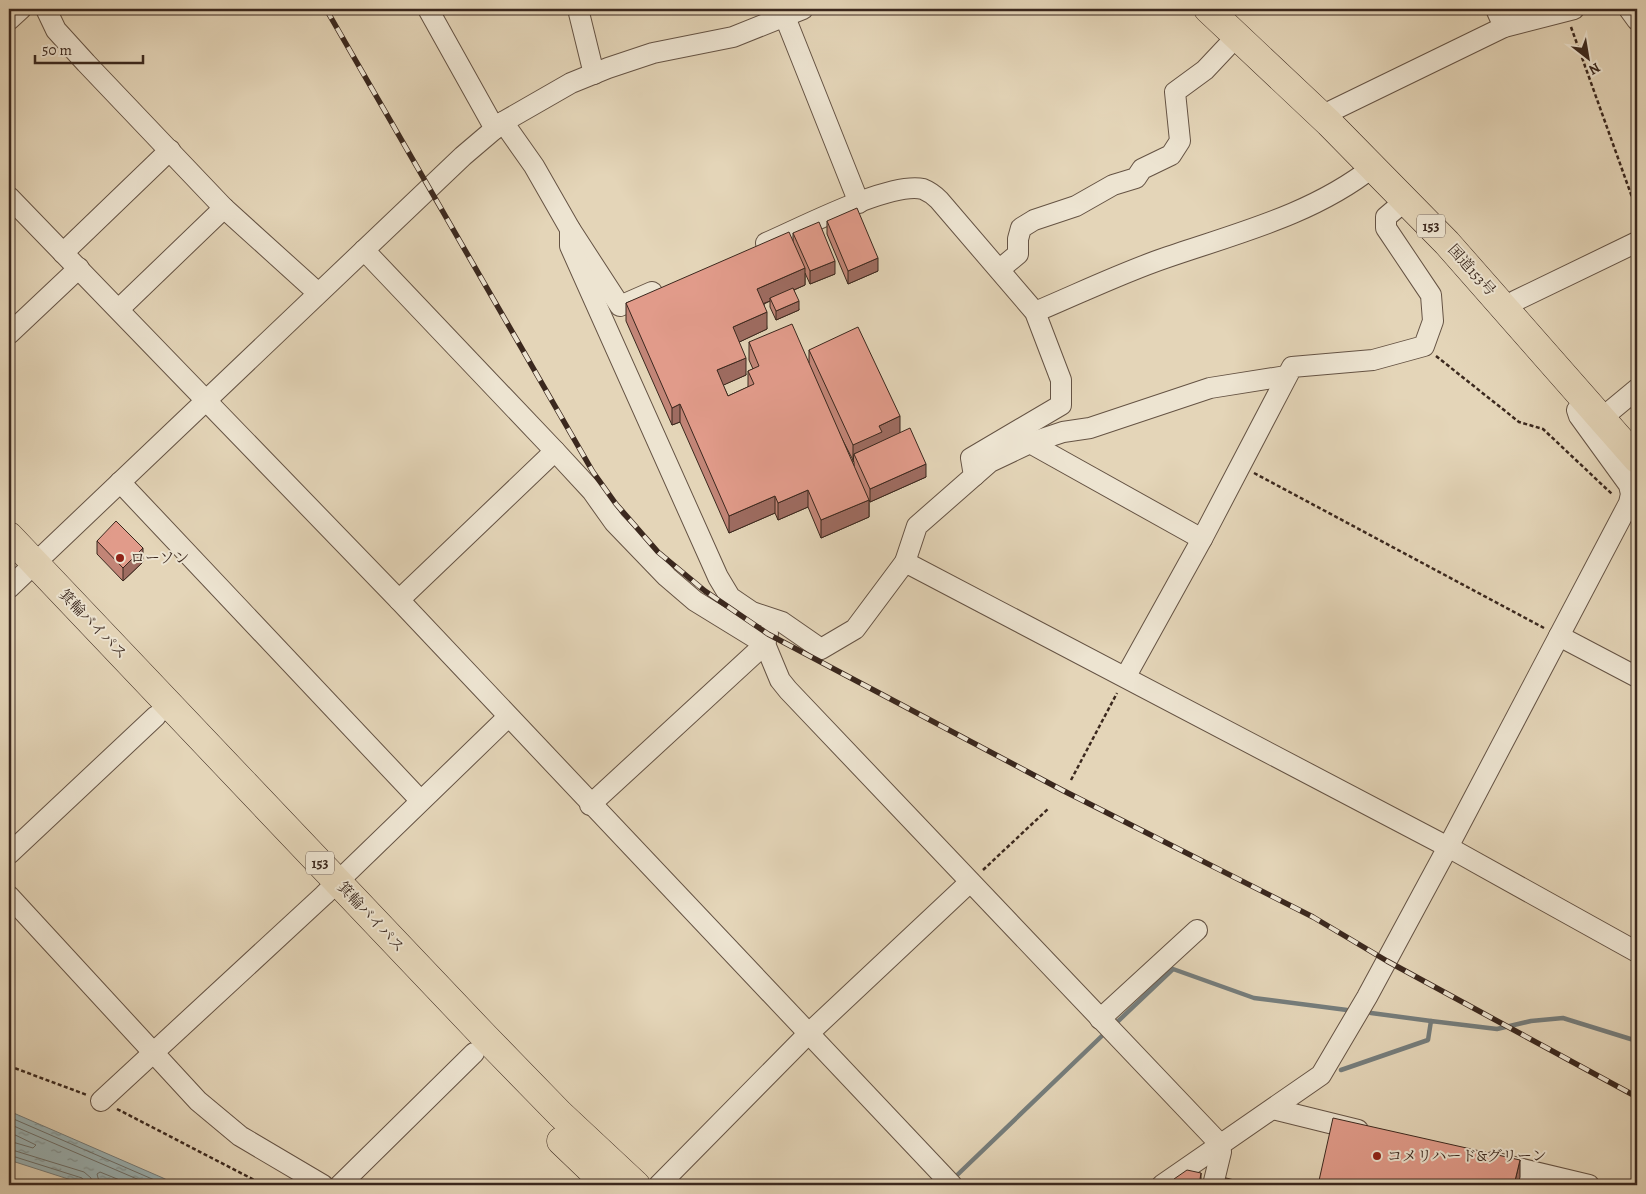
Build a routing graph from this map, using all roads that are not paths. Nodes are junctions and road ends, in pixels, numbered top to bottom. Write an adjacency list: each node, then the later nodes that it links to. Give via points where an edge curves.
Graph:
1 (21, 9): 10 (street)
2 (46, 9): 16 (street, via 62,37)
3 (428, 9): 15 (street)
4 (578, 9): 13 (street)
5 (1629, 9): 11 (street)
6 (1214, 10): 12 (highway, 国道153号 / 153)
7 (1570, 10): 9 (street)
8 (794, 13): 13 (street, via 733,37 653,53); 20 (street)
9 (1500, 18): 14 (street)
10 (9, 20)
11 (1637, 20)
12 (1237, 36): 14 (highway, 国道153号 / 153); 28 (street, via 1205,70 1175,92 1180,141 1171,155 1142,169 1136,178 1113,185 1076,206 1034,220 1021,228 1018,254)
13 (594, 74): 15 (street, via 535,102)
14 (1321, 116): 17 (highway, 国道153号 / 153)
15 (499, 125): 22 (street, via 534,166); 24 (street)
16 (170, 150): 21 (street); 26 (street)
17 (1373, 167): 19 (highway, 国道153号 / 153); 33 (street, via 1337,193 1279,220 1163,259)
18 (9, 197): 26 (street)
19 (1406, 200): 31 (highway, 国道153号 / 153); 35 (street, via 1386,217 1386,228 1431,295 1433,321 1424,346 1373,360 1292,367)
20 (859, 204): 25 (street); 28 (street, via 901,189 924,189 939,200)
21 (224, 208): 30 (street); 32 (street)
22 (570, 229): 29 (street, via 620,306); 49 (street, via 570,246 718,578 730,597 752,612)
23 (1637, 242): 31 (street, via 1515,301)
24 (364, 250): 30 (street); 40 (street)
25 (749, 251)
26 (63, 253): 27 (street)
27 (78, 268): 32 (street); 34 (street)
28 (1000, 270): 33 (street)
29 (666, 286)
30 (318, 293): 37 (street)
31 (1507, 308): 38 (highway, 国道153号 / 153)
32 (119, 309): 37 (street)
33 (1035, 312): 42 (street, via 1061,380 1061,405 971,458)
34 (9, 334)
35 (1286, 376): 39 (street, via 1210,388 1090,428 1063,432); 45 (street)
36 (1637, 389): 38 (street)
37 (206, 401): 43 (street); 48 (street)
38 (1594, 409): 41 (highway, 国道153号 / 153); 50 (street, via 1577,410 1621,472 1631,494)
39 (1030, 443): 42 (street, via 990,462); 45 (street)
40 (555, 451): 48 (street); 51 (street, via 592,491 614,522 667,577 695,601)
41 (1637, 459)
42 (974, 476): 46 (street, via 917,526)
43 (120, 482): 47 (street); 56 (street)
44 (9, 536): 47 (highway, 箕輪バイパス / 153)
45 (1202, 539): 52 (street)
46 (905, 562): 49 (street, via 855,629 821,649 782,622); 52 (street)
47 (19, 571): 54 (highway, 箕輪バイパス / 153); 61 (highway, 箕輪バイパス / 153)
48 (398, 600): 55 (street)
49 (773, 620): 51 (street)
50 (1559, 636): 53 (street); 58 (street)
51 (765, 644): 57 (street); 60 (street, via 780,680 788,690)
52 (1126, 676): 58 (street)
53 (1637, 677)
54 (156, 716): 59 (street); 61 (highway, 箕輪バイパス / 153)
55 (508, 717): 56 (street); 57 (street)
56 (420, 800): 61 (street)
57 (590, 805): 66 (street)
58 (1448, 847): 64 (street); 70 (street, via 1321,1075)
59 (9, 854)
60 (970, 882): 65 (street); 66 (street)
61 (331, 888): 67 (street); 68 (highway, 箕輪バイパス / 153); 78 (highway, 箕輪バイパス / 153)
62 (9, 896): 67 (street)
63 (1198, 930): 65 (street)
64 (1637, 952)
65 (1107, 1026): 72 (street)
66 (808, 1034): 74 (street); 79 (street)
67 (153, 1052): 69 (street); 75 (street, via 198,1101 240,1136)
68 (474, 1053): 76 (street); 77 (highway, 箕輪バイパス / 153)
69 (101, 1101)
70 (1273, 1109): 71 (street); 72 (street)
71 (1378, 1135)
72 (1216, 1140): 80 (street); 81 (street, via 1221,1152)
73 (1474, 1158): 82 (street)
74 (948, 1182)
75 (323, 1185)
76 (340, 1185)
77 (607, 1185)
78 (636, 1185)
79 (659, 1185)
80 (1162, 1185)
81 (1213, 1185)
82 (1589, 1185)

